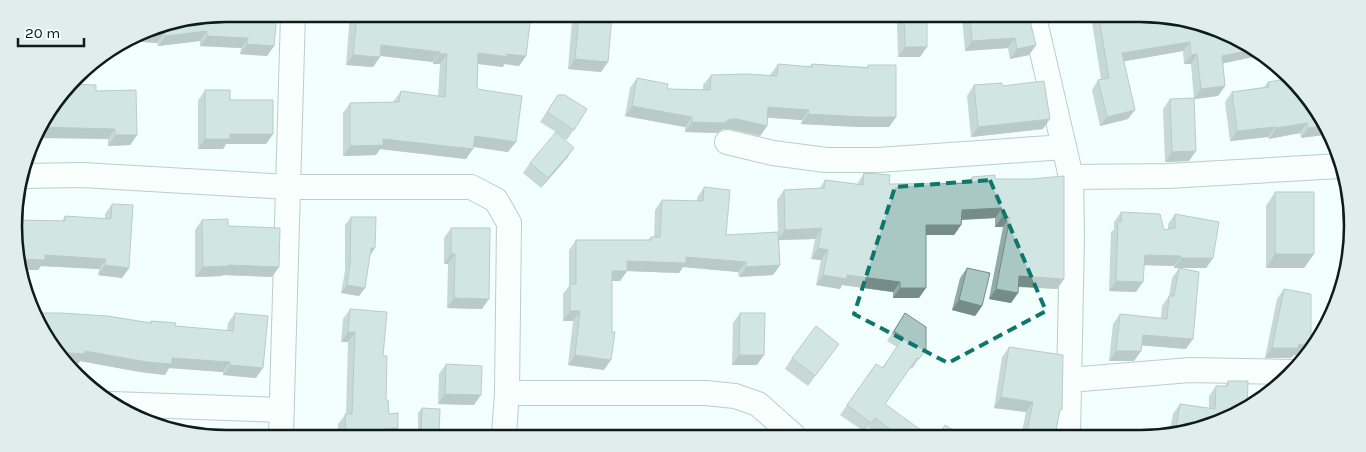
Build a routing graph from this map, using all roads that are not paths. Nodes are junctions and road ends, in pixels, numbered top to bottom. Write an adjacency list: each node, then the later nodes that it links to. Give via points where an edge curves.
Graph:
1 (293, 22): 8 (street)
2 (1035, 22): 4 (street)
3 (727, 142): 4 (street, via 773,153 826,160 878,160)
4 (1064, 147): 7 (street)
5 (1335, 166): 7 (street, via 1168,176)
6 (28, 176): 8 (street, via 82,175)
7 (1071, 177): 10 (street)
8 (288, 187): 11 (street, via 471,187 496,200 509,223); 13 (street)
9 (1282, 372): 10 (street, via 1190,370)
10 (1069, 380): 17 (street)
11 (507, 393): 15 (street); 16 (street, via 706,393 734,396 758,404)
12 (128, 405): 13 (street)
13 (282, 410): 14 (street)
14 (281, 430)
15 (504, 430)
16 (787, 430)
17 (1068, 430)

